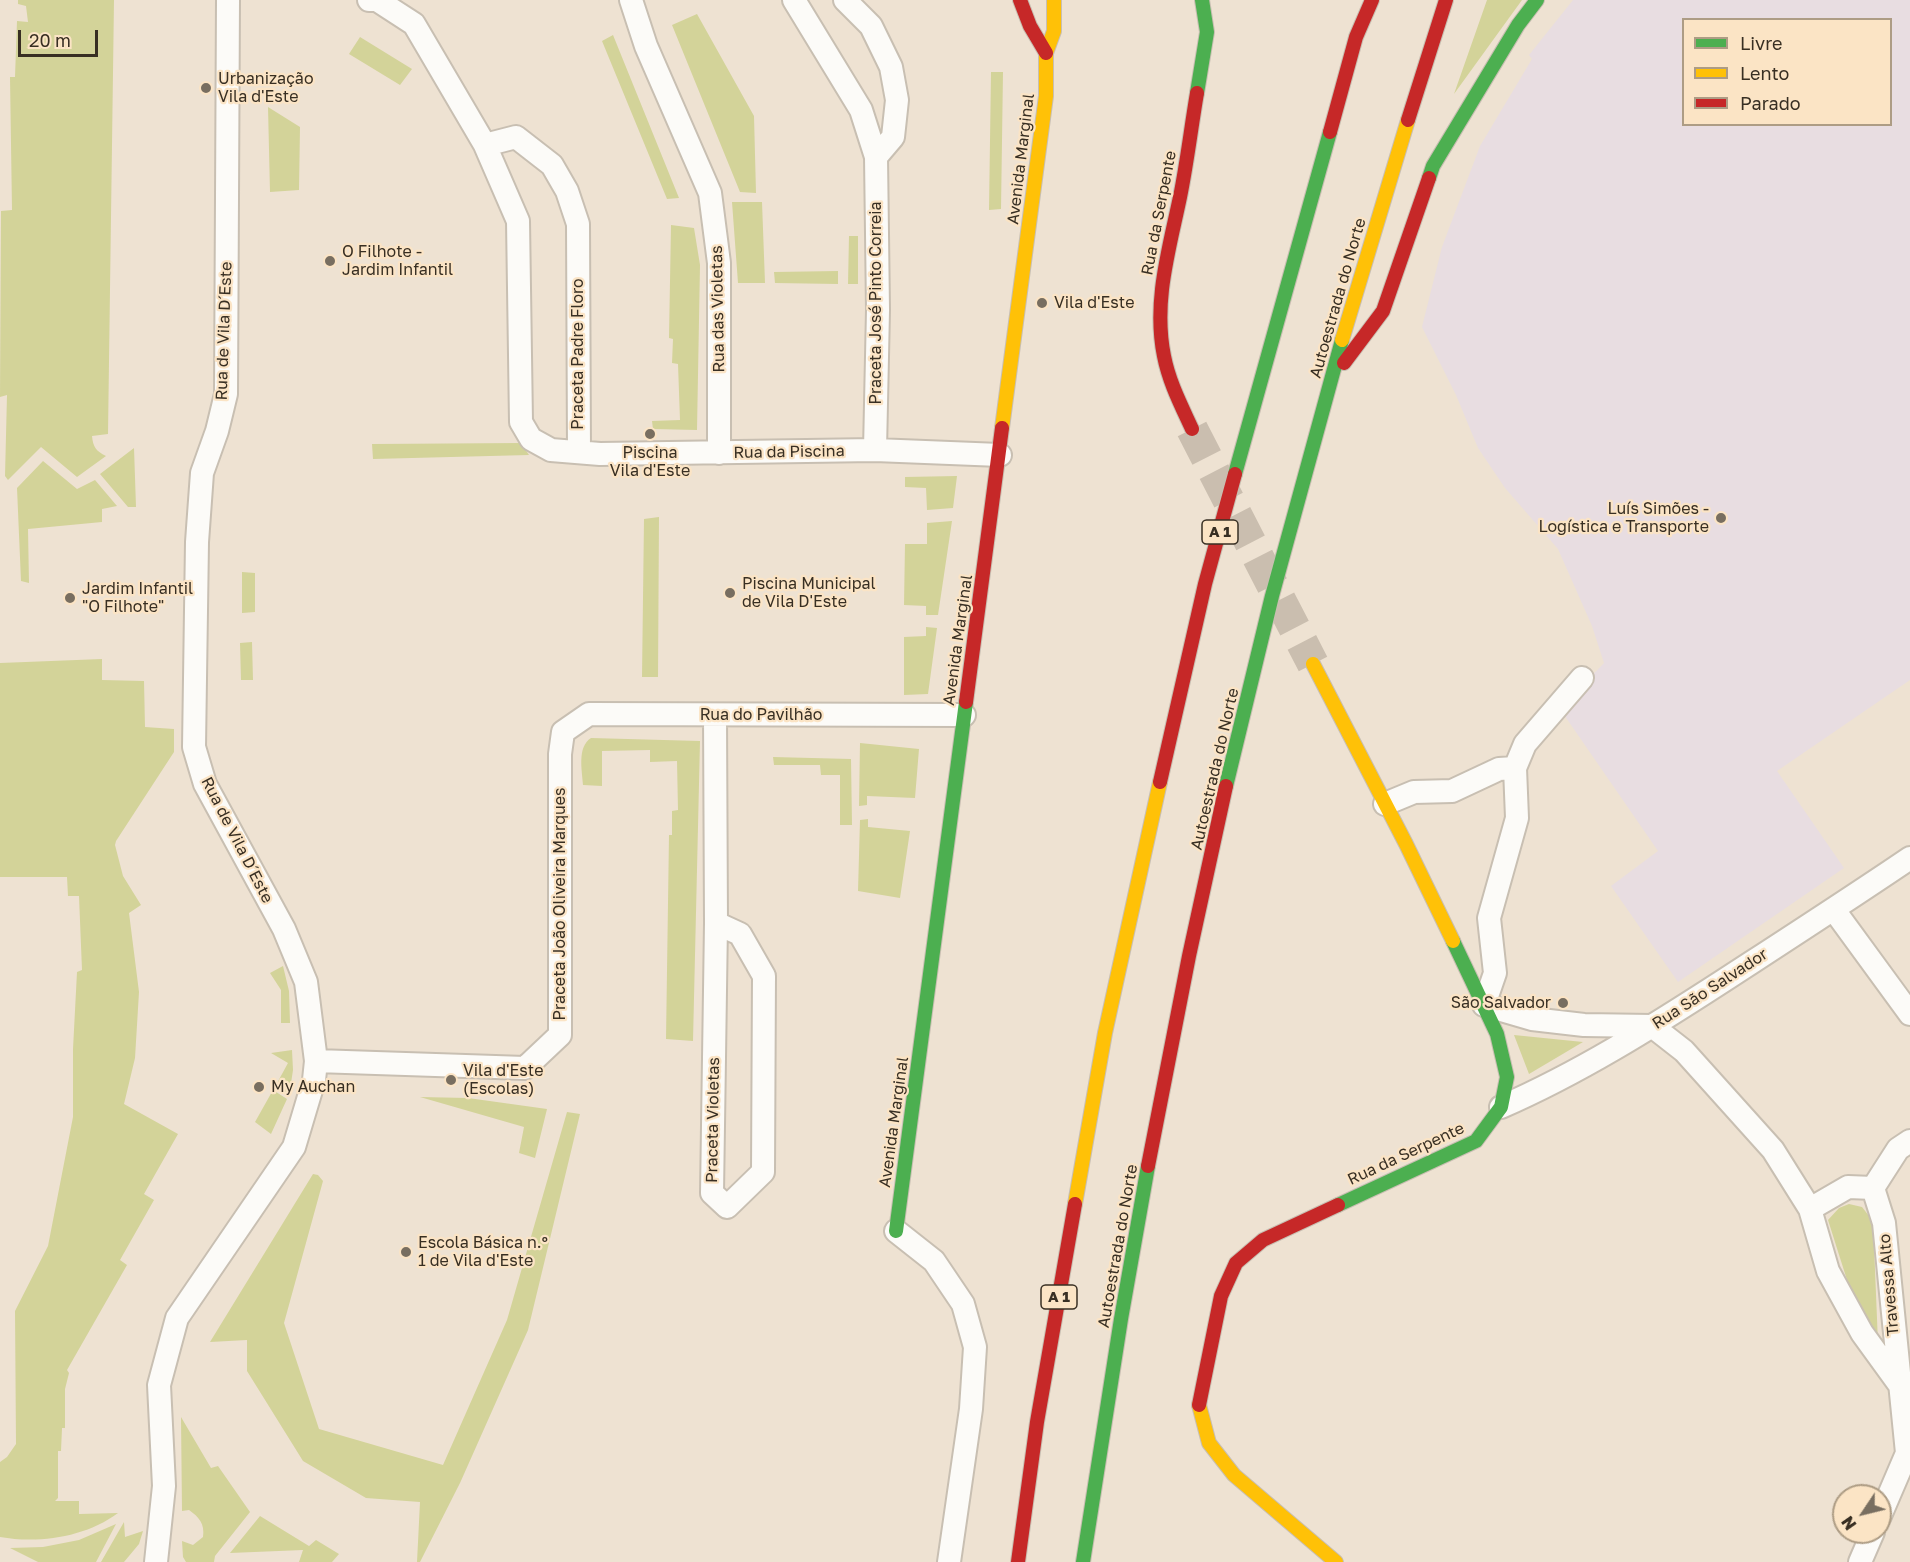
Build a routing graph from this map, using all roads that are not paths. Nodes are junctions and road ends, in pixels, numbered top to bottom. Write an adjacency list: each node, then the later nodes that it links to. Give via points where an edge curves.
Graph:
1 (228, 0): 36 (street, Rua de Vila D´Este, via 226,394 202,473 194,747 205,784 284,929 306,982)
2 (369, 0): 15 (street, Praceta Padre Floro, via 377,0 414,24)
3 (631, 0): 21 (street, Rua das Violetas, via 646,46 710,193 719,263)
4 (794, 0): 16 (street, Praceta José Pinto Correia, via 861,110)
5 (845, 0): 16 (street, via 871,26 891,67 897,100 894,137)
6 (1020, 0): 14 (main road)
7 (1054, 0): 14 (main road, Avenida Marginal, via 1054,31)
8 (1202, 0): 18 (main road, Rua da Serpente, via 1207,32 1163,274 1160,322 1173,389)
9 (1355, 0): 13 (main road)
10 (1372, 0): 13 (main road, A 1)
11 (1446, 0): 17 (main road, Autoestrada do Norte)
12 (1538, 0): 17 (main road, via 1518,25 1433,166 1383,311)
13 (1356, 37): 47 (main road, A 1, via 1206,584 1135,890 1105,1033 1041,1398)
14 (1046, 53): 22 (main road, Avenida Marginal, via 1046,96)
15 (485, 145): 20 (street, Praceta Padre Floro, via 519,221 522,422 531,439 551,450); 20 (street, Praceta Padre Floro, via 516,137 552,165 567,191 578,224)
16 (876, 157): 19 (street, Praceta José Pinto Correia)
17 (1330, 381): 48 (main road, Autoestrada do Norte, via 1272,597 1169,1053 1107,1397)
18 (1192, 429)
19 (875, 450): 21 (street, Rua da Piscina); 22 (street, Rua da Piscina)
20 (579, 452): 21 (street, Rua da Piscina)
21 (719, 453)
22 (1000, 455): 26 (main road, Avenida Marginal)
23 (1313, 664): 29 (main road, Rua da Serpente)
24 (1582, 678): 28 (street, via 1525,744)
25 (715, 715): 26 (street, Rua do Pavilhão); 27 (street, Rua do Pavilhão, via 589,714); 32 (street, Praceta Violetas)
26 (964, 716): 41 (main road, Avenida Marginal)
27 (563, 732): 36 (street, Praceta João Oliveira Marques, via 559,809 560,1035 525,1068)
28 (1515, 768): 29 (street, via 1499,769 1452,791 1414,792); 33 (street, via 1516,818 1490,918 1495,973)
29 (1385, 804): 33 (main road, Rua da Serpente)
30 (1910, 858): 31 (street, Rua São Salvador)
31 (1834, 910): 34 (street); 35 (street, Rua São Salvador)
32 (716, 923): 32 (street, Praceta Violetas, via 740,934 764,976 764,1172 727,1207 712,1192)
33 (1484, 1005): 35 (street, via 1532,1019); 37 (main road, Rua da Serpente, via 1497,1034 1507,1077)
34 (1910, 1014)
35 (1652, 1026): 37 (street, Rua São Salvador); 40 (street, via 1684,1052 1773,1150)
36 (316, 1061): 45 (street, Rua de Vila D´Este, via 294,1147 177,1318 159,1385 164,1486)
37 (1501, 1107): 49 (main road, Rua da Serpente, via 1476,1141 1263,1240 1236,1263 1221,1296 1199,1406 1209,1443 1234,1474)
38 (1910, 1141): 39 (street, via 1898,1149)
39 (1873, 1188): 40 (street, via 1848,1186); 42 (street, Travessa Alto, via 1884,1223)
40 (1810, 1209): 42 (street, via 1828,1271 1862,1333)
41 (896, 1231): 46 (street, via 934,1261 963,1304 975,1347 971,1409)
42 (1899, 1384): 43 (street, Travessa Alto, via 1907,1453)
43 (1892, 1488)
44 (1868, 1544): 50 (street)
45 (156, 1562)
46 (949, 1562)
47 (1018, 1562)
48 (1083, 1562)
49 (1336, 1562)
50 (1860, 1562)

